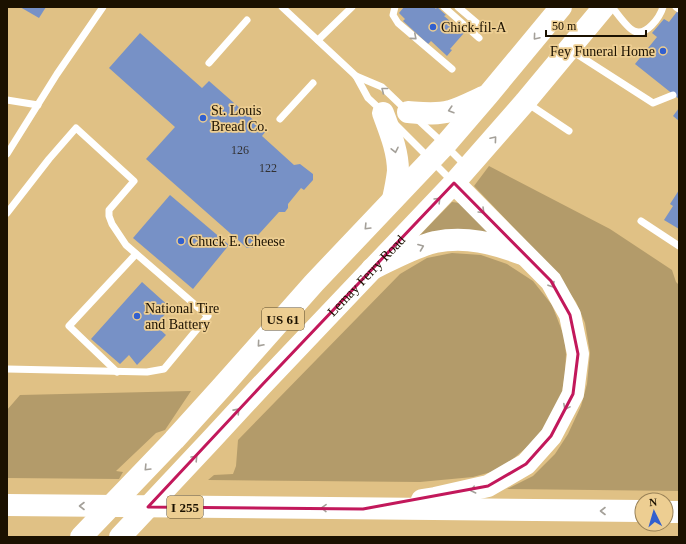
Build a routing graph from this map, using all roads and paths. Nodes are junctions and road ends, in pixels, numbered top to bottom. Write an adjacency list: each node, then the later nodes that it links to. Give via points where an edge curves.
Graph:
1 (103, 7): 26 (lane)
2 (282, 7): 16 (lane)
3 (352, 7): 16 (lane)
4 (395, 7): 19 (lane, one-way to 19, via 393,15 398,23)
5 (444, 7): 15 (lane)
6 (458, 7): 14 (lane)
7 (562, 7): 22 (main road, US 61, one-way to 22)
8 (604, 7): 17 (main road, Lemay Ferry Road / US 61)
9 (612, 7): 10 (lane, via 634,32 650,27 657,20)
10 (663, 7)
11 (676, 7): 12 (lane)
12 (679, 9)
13 (247, 20): 18 (lane)
14 (485, 30)
15 (479, 38)
16 (318, 40): 20 (lane)
17 (569, 49): 23 (lane, via 653,103); 25 (main road, Lemay Ferry Road / US 61)
18 (209, 63)
19 (452, 69)
20 (356, 76): 27 (lane, one-way to 20, via 382,88); 28 (lane, via 368,98)
21 (313, 83): 29 (lane)
22 (488, 95): 27 (main road, one-way to 27, via 449,111); 31 (main road, US 61)
23 (673, 96)
24 (7, 100): 26 (lane)
25 (525, 102): 30 (lane); 33 (main road, Lemay Ferry Road / US 61, one-way to 25)
26 (38, 105): 32 (lane)
27 (408, 112): 31 (lane)
28 (383, 113): 31 (lane); 34 (main road, one-way to 34, via 397,156 398,171)
29 (280, 119)
30 (569, 131)
31 (438, 152): 33 (lane); 33 (lane); 34 (main road, US 61)
32 (7, 154)
33 (461, 176): 39 (main road, one-way to 39); 40 (main road, Lemay Ferry Road / US 61, one-way to 33)
34 (394, 199): 46 (main road, US 61, one-way to 46, via 314,282 174,440)
35 (7, 213): 38 (lane, via 76,128 134,181 109,210 109,216 126,245)
36 (641, 221): 37 (lane)
37 (679, 246)
38 (136, 254): 42 (lane, via 69,326); 42 (lane, via 208,316 164,369)
39 (527, 256): 40 (main road, one-way to 39, via 434,242 450,240 483,242); 44 (main road, one-way to 44, via 550,281 570,315 578,354 573,394 551,436 526,464 488,486 435,498)
40 (372, 269): 47 (main road, Lemay Ferry Road / US 61, one-way to 40)
41 (7, 370): 42 (lane)
42 (118, 372)
43 (7, 506): 44 (main road, I 255, one-way to 43)
44 (363, 509): 45 (main road, I 255, one-way to 44)
45 (634, 512)
46 (81, 537)
47 (120, 537)

